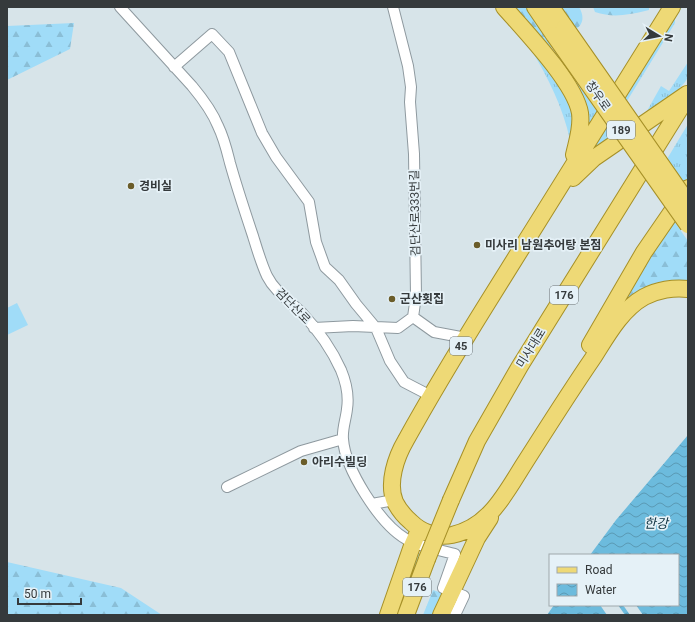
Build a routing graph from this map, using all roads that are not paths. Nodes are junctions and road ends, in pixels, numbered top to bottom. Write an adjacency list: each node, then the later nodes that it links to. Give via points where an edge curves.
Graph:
1 (120, 7): 8 (street, 검단산로)
2 (393, 7): 17 (street, 검단산로333번길, via 411,88 416,296)
3 (504, 7): 11 (main road, via 555,68 577,102 581,126)
4 (535, 7): 7 (main road, 창우로 / 189)
5 (550, 7): 7 (main road, 창우로 / 189)
6 (672, 7): 11 (main road, 45)
7 (559, 31): 14 (main road, bridge); 15 (main road, 창우로 / 189, bridge)
8 (174, 67): 18 (street, 검단산로, via 201,97 219,127 266,274 276,289); 19 (street, via 212,34 229,52 262,133 309,202 316,242 325,267 339,280)
9 (688, 95): 13 (main road, via 594,158); 27 (main road, 미사대로 / 176, via 520,366 477,441)
10 (688, 115): 27 (main road, 미사대로 / 176, via 509,402)
11 (572, 167): 13 (main road, 45)
12 (688, 188): 24 (main road, via 644,252 522,460)
13 (550, 200): 20 (main road, 45)
14 (688, 203)
15 (688, 225)
16 (688, 289): 29 (main road, via 663,290 645,296 617,322)
17 (413, 317): 19 (street, via 398,328); 20 (street, via 434,332)
18 (314, 328): 19 (street); 23 (street, 검단산로, via 345,380 347,408)
19 (376, 328): 21 (street, via 390,361 404,382)
20 (466, 338): 21 (main road, 45)
21 (431, 396): 22 (main road, 45)
22 (409, 433): 24 (main road, via 398,475 398,488 405,507 422,525 440,530 468,522); 26 (main road, 45, via 398,453 392,475)
23 (343, 439): 25 (street, via 301,451); 28 (street, 검단산로, via 351,467)
24 (504, 484): 30 (main road)
25 (227, 487)
26 (394, 500): 28 (street); 31 (main road)
27 (455, 501): 32 (main road, 미사대로 / 176, bridge)
28 (372, 504): 31 (street, 검단산로, via 403,537)
29 (496, 508): 30 (main road); 38 (main road, via 477,538)
30 (478, 524): 31 (main road, via 464,532 448,536)
31 (416, 536): 33 (street, 검단산로, via 455,554 443,588); 35 (main road)
32 (432, 560): 36 (main road, 미사대로 / 176); 37 (main road, 미사대로 / 176)
33 (446, 589)
34 (459, 594): 39 (street, via 464,596)
35 (388, 615)
36 (406, 615)
37 (416, 615)
38 (441, 615)
39 (456, 615)

